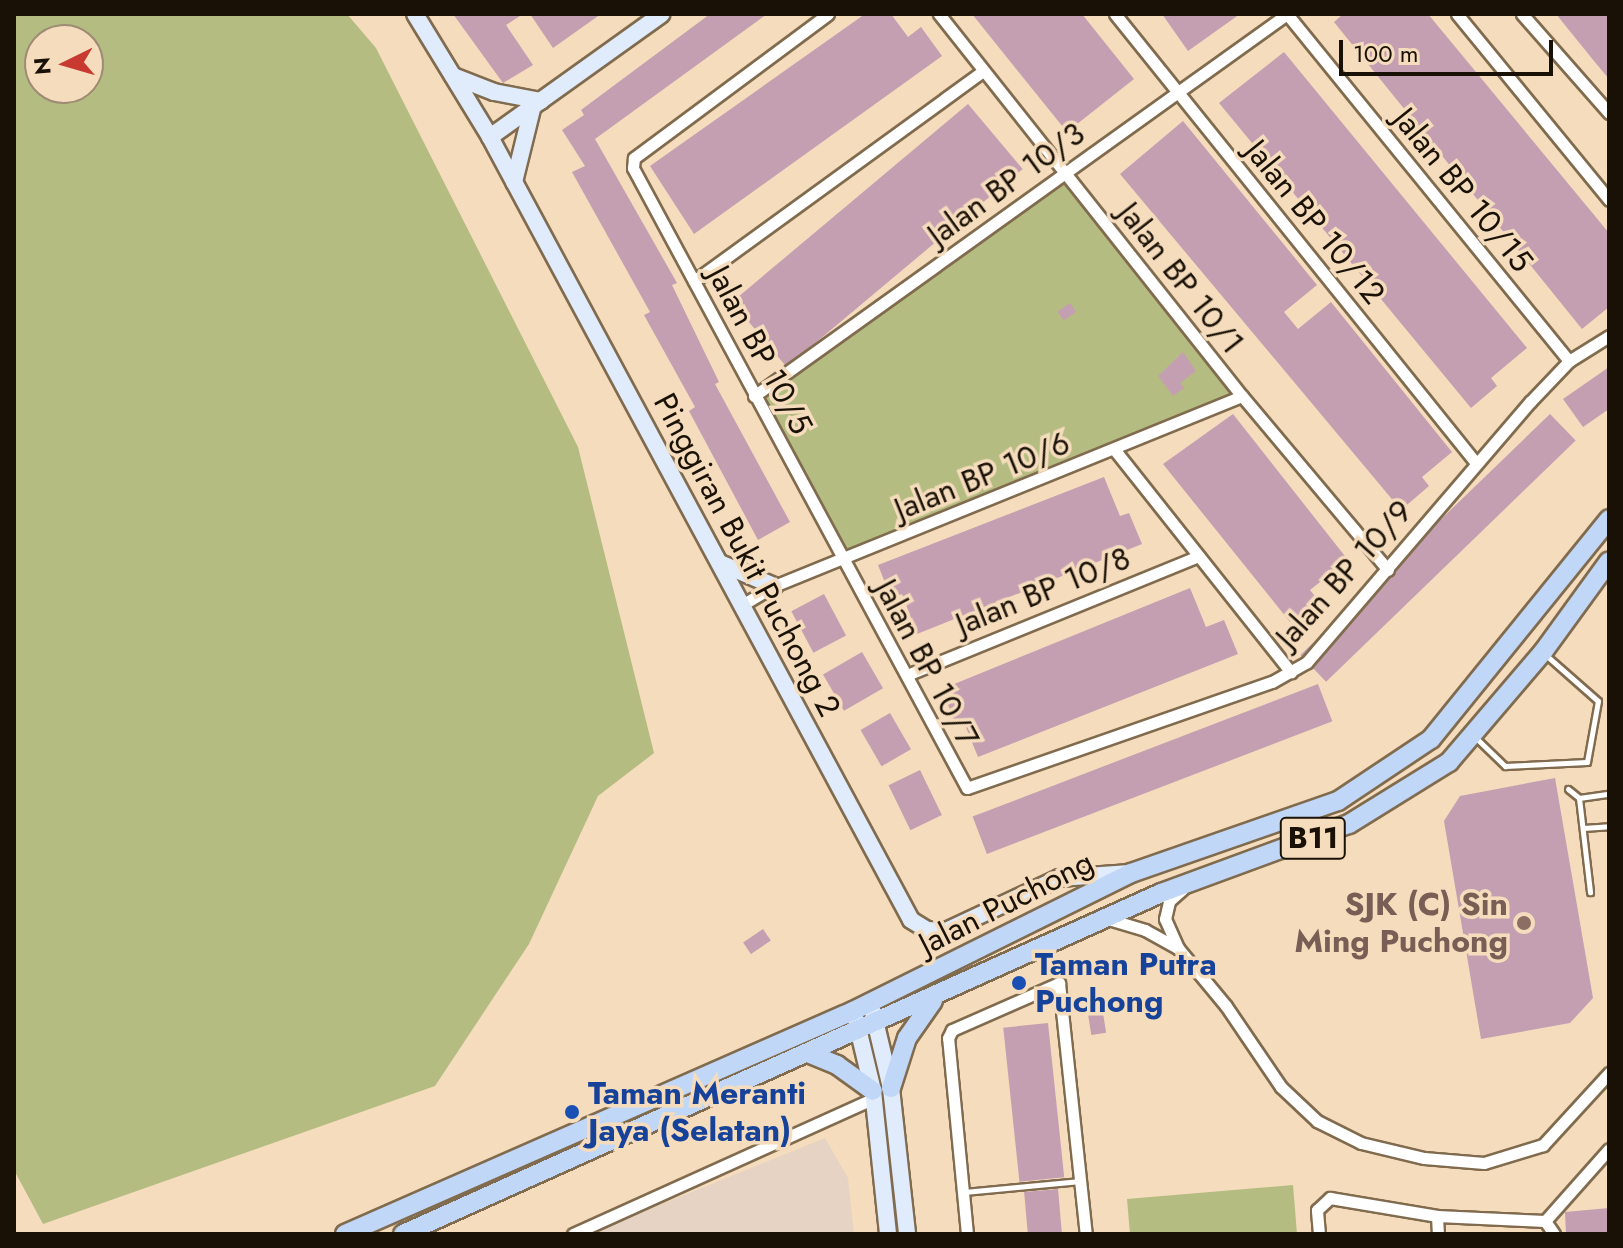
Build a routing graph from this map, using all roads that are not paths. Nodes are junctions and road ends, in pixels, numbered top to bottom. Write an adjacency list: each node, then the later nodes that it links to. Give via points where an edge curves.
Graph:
1 (415, 14): 10 (street, Pinggiran Bukit Puchong 2)
2 (662, 14): 12 (street)
3 (828, 14): 18 (street, Jalan BP 10/5, via 632,163)
4 (939, 14): 9 (street, Jalan BP 10/1)
5 (1115, 14): 11 (street, Jalan BP 10/12)
6 (1287, 14): 11 (street, Jalan BP 10/3); 20 (street, Jalan BP 10/15)
7 (1457, 14): 17 (street)
8 (1522, 14): 13 (street)
9 (983, 71): 15 (street, Jalan BP 10/1); 18 (street)
10 (453, 76): 12 (street); 14 (street, Pinggiran Bukit Puchong 2)
11 (1178, 93): 15 (street, Jalan BP 10/3); 24 (street, Jalan BP 10/12)
12 (537, 104): 14 (street); 16 (street)
13 (1609, 113)
14 (490, 137): 16 (street, Pinggiran Bukit Puchong 2)
15 (1065, 173): 21 (street, Jalan BP 10/3); 22 (street, Jalan BP 10/1)
16 (514, 182): 29 (street, Pinggiran Bukit Puchong 2)
17 (1609, 200)
18 (694, 281): 21 (street, Jalan BP 10/5)
19 (1609, 336): 20 (street, Jalan BP 10/9)
20 (1569, 361): 24 (street, Jalan BP 10/9)
21 (754, 396): 27 (street, Jalan BP 10/5)
22 (1242, 396): 23 (street, Jalan BP 10/6); 30 (street, Jalan BP 10/1)
23 (1114, 449): 26 (street); 27 (street, Jalan BP 10/6)
24 (1476, 463): 30 (street, Jalan BP 10/9)
25 (1607, 524): 45 (main road, Jalan Puchong / B11, via 1431,739 1338,801)
26 (1199, 556): 36 (street); 37 (street, Jalan BP 10/8)
27 (843, 561): 31 (street, Jalan BP 10/6); 37 (street, Jalan BP 10/7)
28 (1609, 561): 33 (main road, Jalan Puchong / B11)
29 (718, 562): 31 (street, via 744,578); 34 (street, Pinggiran Bukit Puchong 2)
30 (1388, 570): 36 (street, Jalan BP 10/9, via 1307,662)
31 (774, 586): 34 (street, Jalan BP 10/6)
32 (1609, 589): 33 (main road)
33 (1584, 596): 35 (main road, Jalan Puchong / B11)
34 (742, 605): 45 (street, Pinggiran Bukit Puchong 2, via 911,920 927,930 946,931 1059,878)
35 (1543, 652): 38 (main road, Jalan Puchong / B11); 38 (lane, via 1598,701 1587,762 1505,766)
36 (1291, 672): 39 (street, Jalan BP 10/9)
37 (907, 675): 39 (street, Jalan BP 10/7)
38 (1472, 735): 46 (main road, Jalan Puchong / B11, via 1449,762 1349,824)
39 (967, 788)
40 (1568, 789): 42 (lane)
41 (1609, 794): 42 (lane)
42 (1579, 798): 44 (lane)
43 (1609, 826): 44 (lane)
44 (1583, 828): 47 (lane)
45 (1131, 873): 51 (main road, Jalan Puchong / B11)
46 (1189, 883): 48 (main road, Jalan Puchong / B11); 49 (street, via 1169,901 1165,919)
47 (1590, 892)
48 (1104, 918): 49 (street, via 1145,930); 50 (main road, Jalan Puchong / B11)
49 (1178, 948): 55 (street, via 1226,1006 1281,1087 1317,1121 1361,1143 1424,1158 1484,1163 1543,1145)
50 (934, 999): 52 (main road, Jalan Puchong / B11); 56 (main road)
51 (862, 1007): 52 (street); 53 (street); 62 (main road, Jalan Puchong / B11)
52 (878, 1024): 53 (main road, Jalan Puchong / B11); 56 (street)
53 (860, 1032): 54 (main road, Jalan Puchong / B11); 56 (street)
54 (810, 1054): 56 (main road); 63 (main road, Jalan Puchong / B11)
55 (1609, 1073)
56 (879, 1092): 64 (street); 65 (street); 66 (street)
57 (1609, 1149): 61 (street)
58 (1080, 1181): 59 (lane); 59 (street, via 1059,983 952,1030 948,1050); 68 (street)
59 (963, 1192): 67 (street)
60 (1437, 1216): 61 (street); 69 (street, via 1330,1198 1317,1210); 70 (street)
61 (1545, 1221): 71 (street)
62 (345, 1234)
63 (403, 1234)
64 (573, 1234)
65 (888, 1234)
66 (907, 1234)
67 (967, 1234)
68 (1086, 1234)
69 (1319, 1234)
70 (1438, 1234)
71 (1554, 1234)

